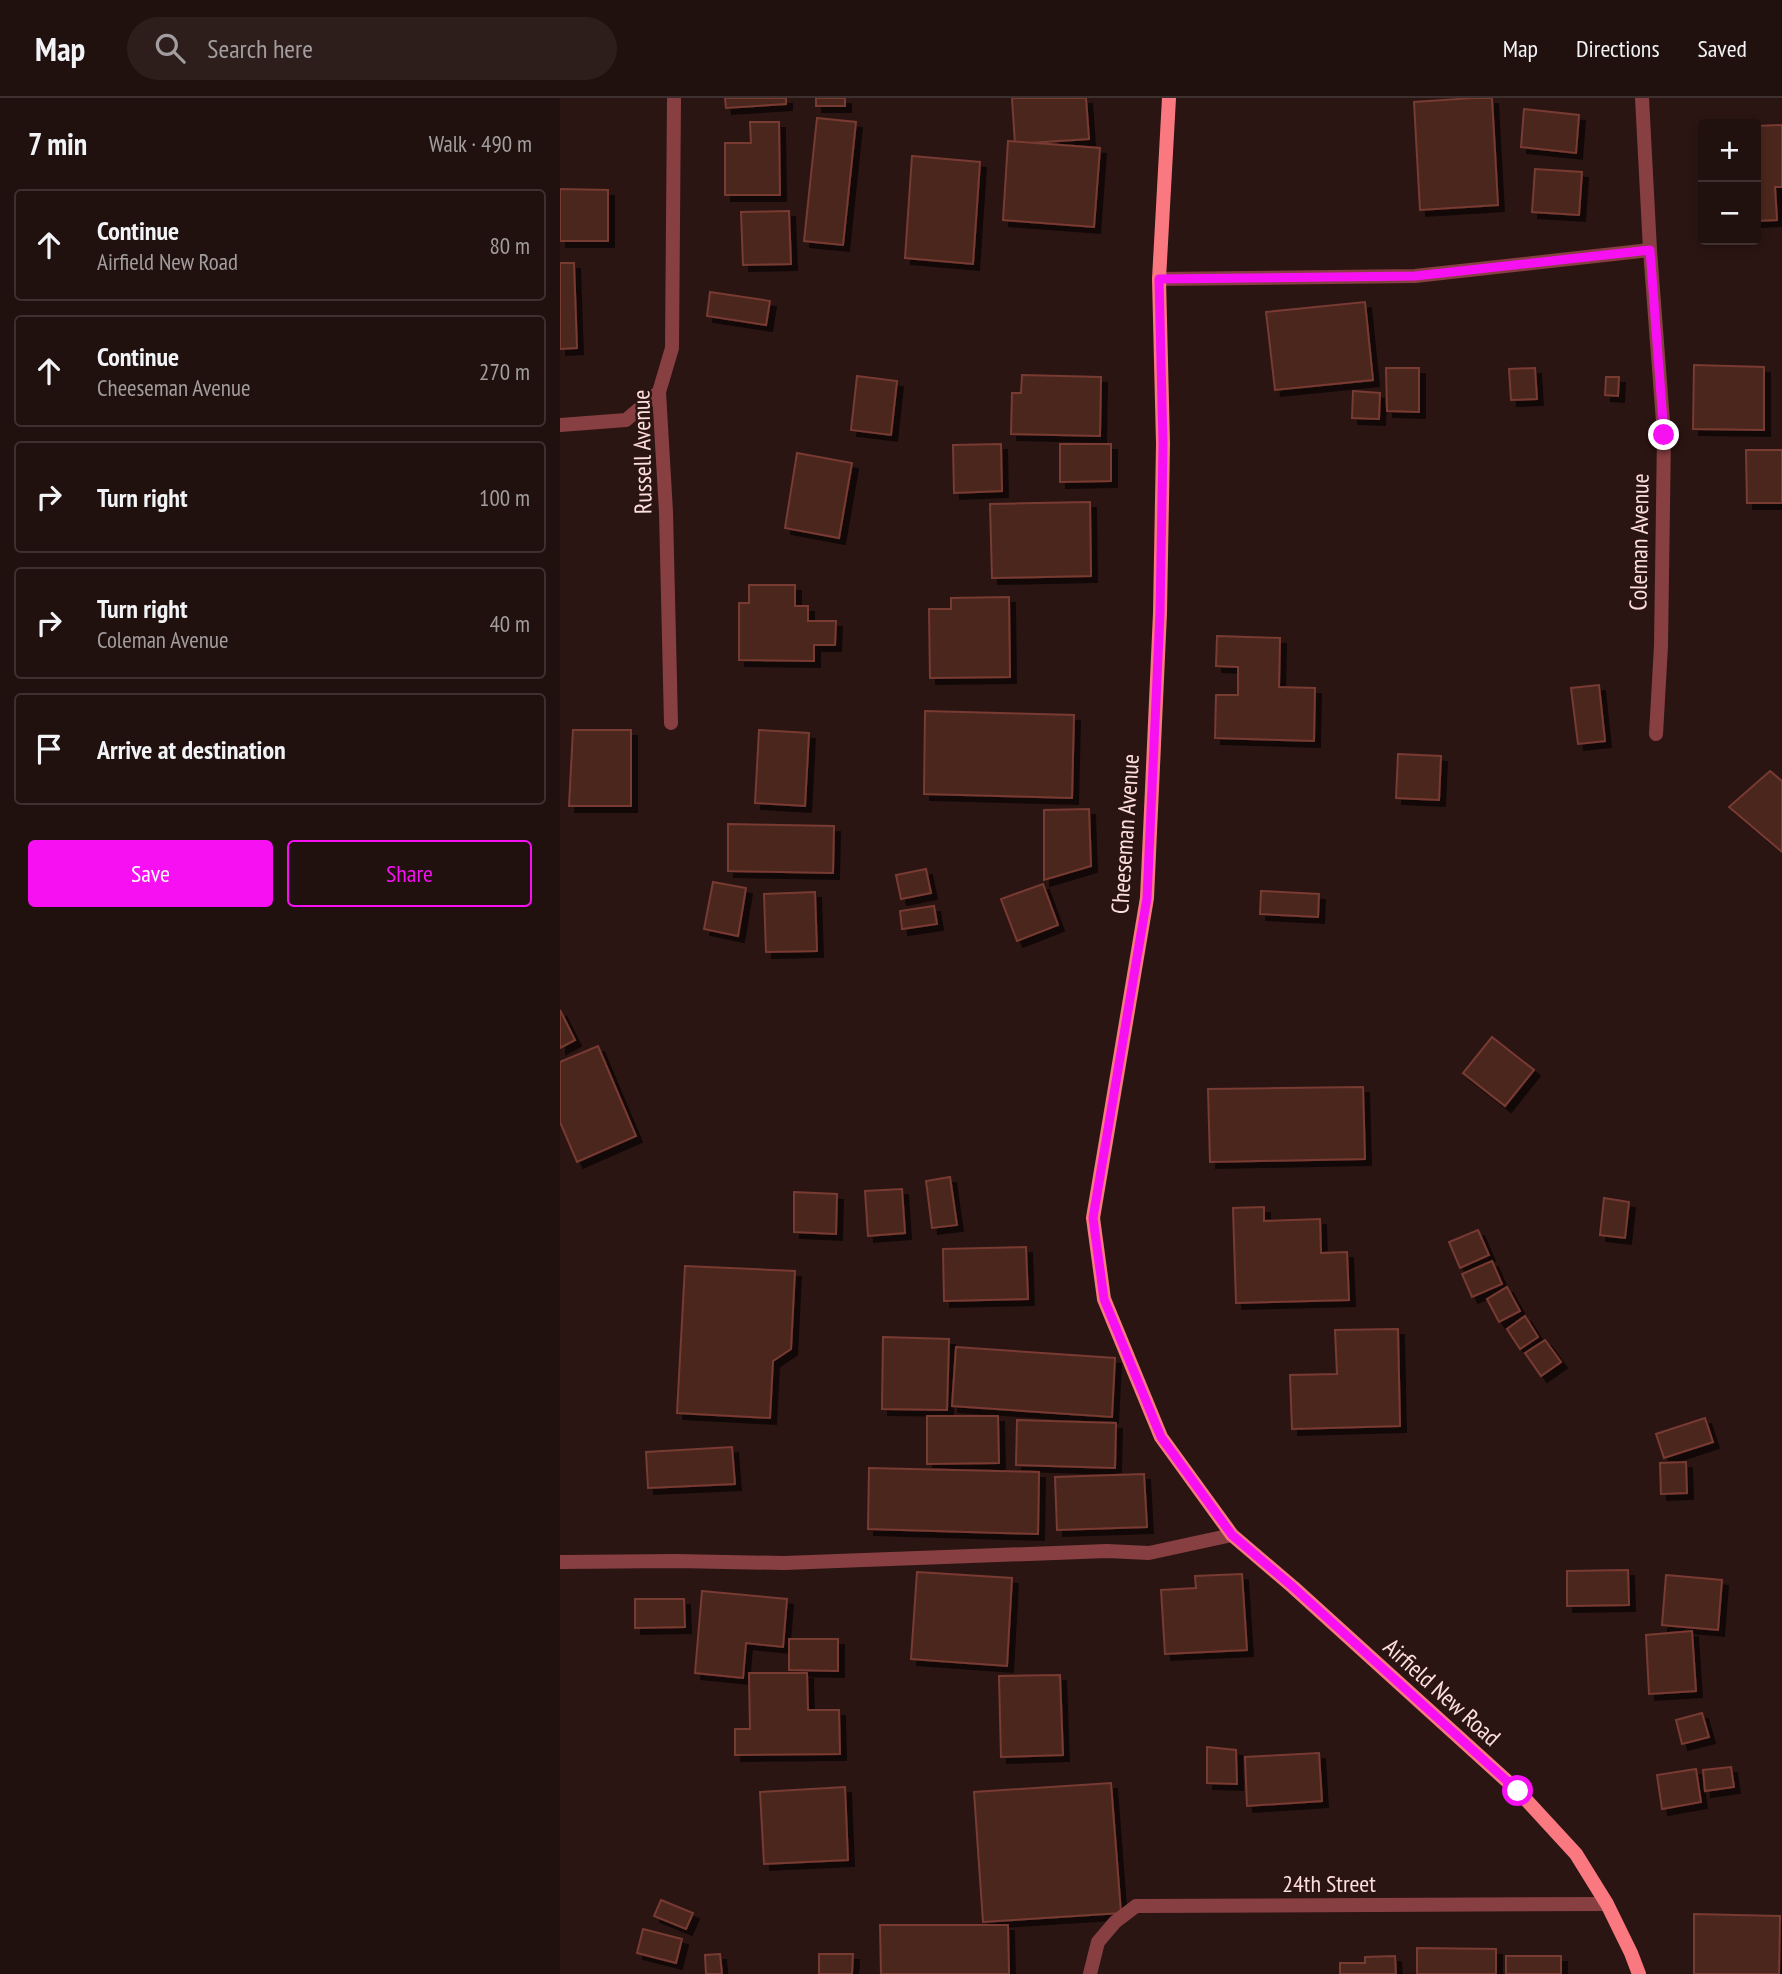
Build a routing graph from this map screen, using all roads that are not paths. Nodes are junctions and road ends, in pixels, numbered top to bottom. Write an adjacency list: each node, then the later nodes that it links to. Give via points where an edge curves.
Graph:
1 (674, 98): 6 (street, Russell Avenue, via 672,348)
2 (1169, 98): 5 (street, Cheeseman Avenue)
3 (1642, 98): 4 (street, Coleman Avenue)
4 (1650, 250): 5 (street, via 1415,276); 9 (street, Coleman Avenue, via 1664,435)
5 (1159, 279): 10 (street, Cheeseman Avenue, via 1163,444 1147,898 1093,1218 1104,1299 1161,1437)
6 (659, 392): 7 (street, via 626,420); 8 (street, Russell Avenue)
7 (560, 425)
8 (671, 723)
9 (1656, 734)
10 (1232, 1535): 11 (street, via 1149,1553 784,1563); 12 (street, Airfield New Road, via 1518,1791 1576,1854)
11 (560, 1562)
12 (1607, 1904): 13 (street, 24th Street, via 1136,1906 1098,1942); 14 (street, Airfield New Road)
13 (1090, 1974)
14 (1639, 1974)

